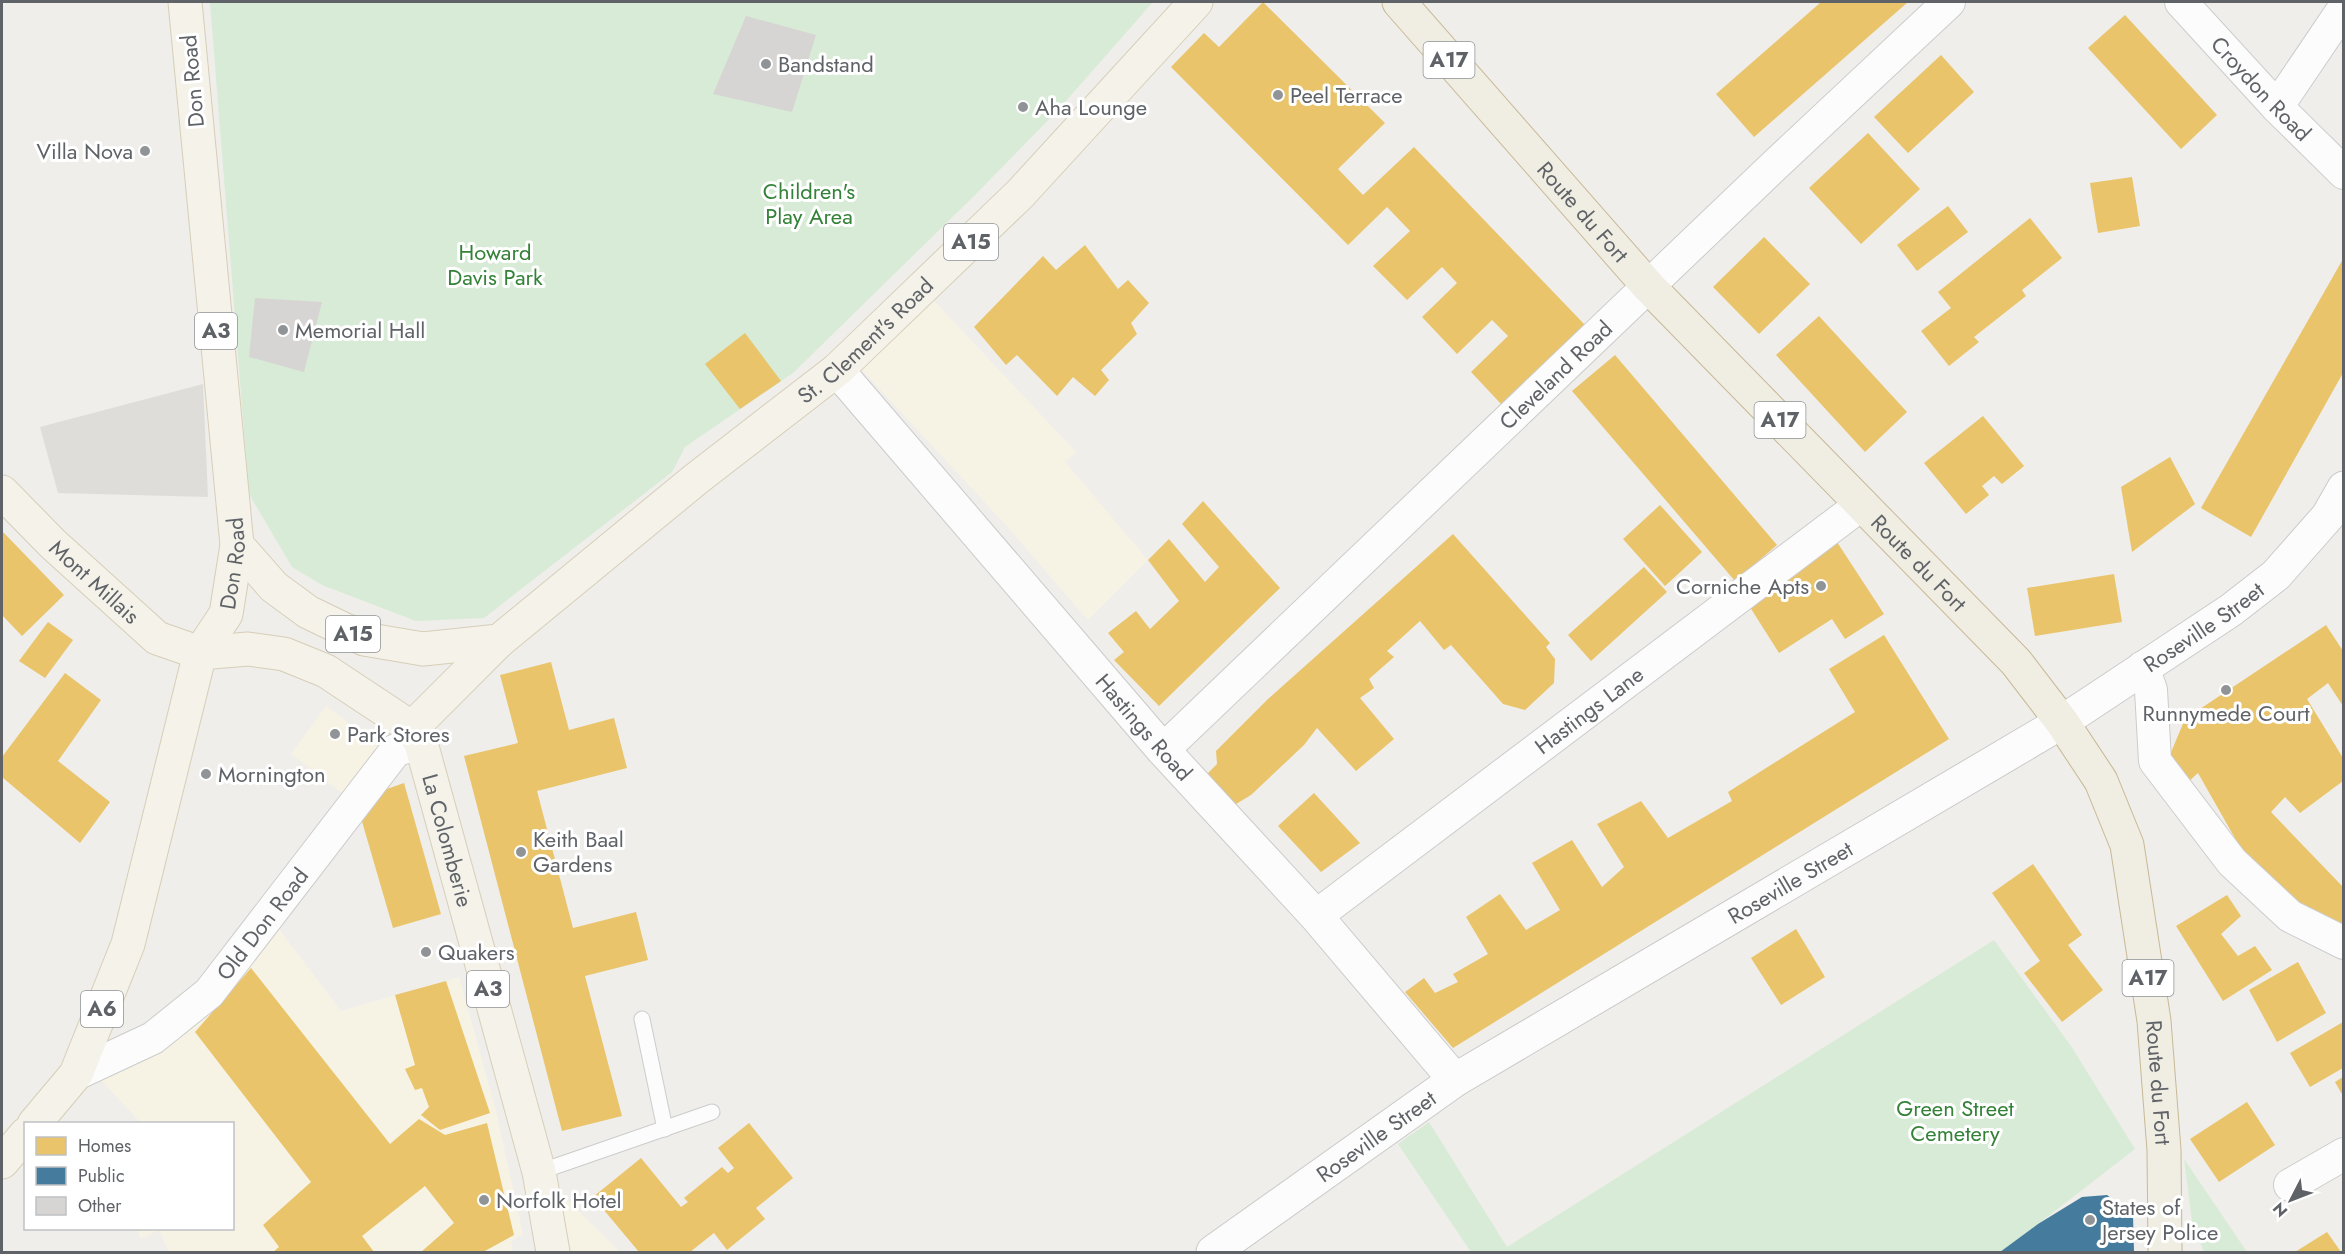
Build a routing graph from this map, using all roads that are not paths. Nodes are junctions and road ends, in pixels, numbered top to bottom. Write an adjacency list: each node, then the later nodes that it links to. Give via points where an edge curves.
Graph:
1 (185, 2): 14 (main road, Don Road / A3)
2 (1196, 2): 10 (main road, St. Clement's Road / A15, via 1020,194)
3 (1399, 2): 9 (highway, Route du Fort / A17)
4 (1949, 2): 9 (street, Cleveland Road)
5 (2181, 2): 7 (street, Croydon Road)
6 (2343, 8): 7 (street)
7 (2277, 107): 8 (street, Croydon Road)
8 (2343, 173)
9 (1649, 287): 13 (highway, Route du Fort / A17); 20 (street, Cleveland Road)
10 (837, 370): 15 (main road, St. Clement's Road / A15, via 696,479); 20 (main road, Hastings Road)
11 (2343, 488): 17 (main road, Roseville Street, via 2328,516 2276,575 2231,610)
12 (2, 492): 16 (main road, Mont Millais, via 157,638)
13 (1862, 504): 18 (highway, Route du Fort / A17, via 2016,662); 21 (street, Hastings Lane)
14 (237, 545): 15 (main road, A15, via 274,587 308,612 363,639 423,649); 16 (main road, Don Road / A3, via 226,614)
15 (499, 641): 19 (main road, A15)
16 (200, 653): 19 (main road, via 248,649 284,654 326,670); 24 (main road, Don Road / A6, via 128,944)
17 (2143, 667): 18 (main road, Roseville Street); 22 (street, via 2151,690 2156,760 2232,862 2290,916)
18 (2062, 722): 25 (main road, Roseville Street); 36 (highway, Route du Fort / A17, via 2101,781 2127,845 2154,1021 2164,1150)
19 (416, 735): 24 (street, Old Don Road, via 396,750 209,993 153,1038); 32 (main road, La Colomberie / A3)
20 (1163, 750): 21 (main road, Hastings Road)
21 (1316, 916): 25 (main road, Hastings Road)
22 (2343, 943)
23 (642, 1020): 28 (lane)
24 (76, 1074): 27 (main road, Don Road / A6)
25 (1455, 1080): 35 (main road, Roseville Street)
26 (712, 1112): 28 (lane)
27 (36, 1122)
28 (665, 1129): 32 (lane)
29 (24, 1136): 31 (main road)
30 (2343, 1154): 33 (street)
31 (2, 1162)
32 (539, 1172): 34 (main road, La Colomberie / A3)
33 (2290, 1185)
34 (553, 1252)
35 (1213, 1252)
36 (2164, 1252)

